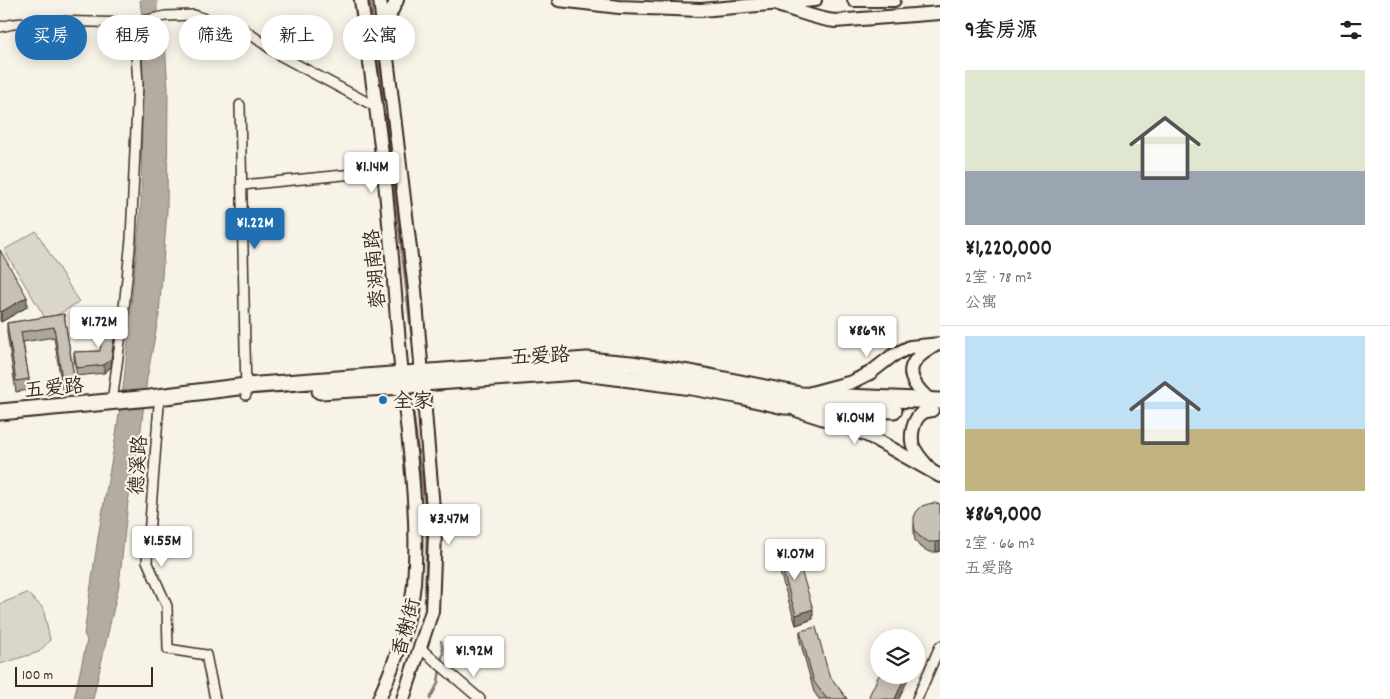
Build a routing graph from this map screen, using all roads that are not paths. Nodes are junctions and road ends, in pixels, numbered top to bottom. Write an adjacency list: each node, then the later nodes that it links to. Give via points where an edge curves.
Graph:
1 (361, 0): 21 (main road, 蓉湖南路)
2 (380, 0): 12 (main road, 蓉湖南路)
3 (397, 0): 13 (main road)
4 (559, 0): 9 (main road)
5 (815, 0): 10 (main road)
6 (854, 0): 7 (main road)
7 (890, 0): 8 (main road)
8 (894, 0)
9 (618, 2): 10 (main road, via 701,10)
10 (776, 2): 11 (main road, via 820,19 835,21)
11 (940, 13)
12 (382, 15)
13 (390, 15)
14 (169, 16): 21 (street, via 194,15 243,29 281,56)
15 (97, 22): 16 (street, via 49,21)
16 (0, 27)
17 (136, 60): 30 (street, via 131,239)
18 (388, 60): 20 (main road, 蓉湖南路)
19 (240, 105): 23 (street)
20 (393, 106): 21 (main road); 25 (main road, 蓉湖南路)
21 (376, 107): 22 (main road, 蓉湖南路)
22 (384, 171): 23 (street); 26 (main road, 蓉湖南路)
23 (242, 185): 27 (street)
24 (938, 344): 28 (main road, via 910,347 852,382); 32 (main road, via 922,354 911,370 921,393)
25 (423, 378): 26 (main road, 五爱路); 28 (main road, 五爱路, via 587,360 695,374); 31 (main road, 五爱路, via 577,372 692,387); 37 (main road, 香榭街, via 435,533 432,611)
26 (403, 380): 27 (main road, 五爱路); 39 (main road, 蓉湖南路, via 411,453 416,548 414,585 396,660)
27 (246, 391): 29 (main road, 五爱路)
28 (801, 395): 32 (main road, 五爱路)
29 (153, 403): 30 (main road, 五爱路); 38 (street, 德溪路, via 147,561 167,606 168,649 206,655)
30 (112, 405): 33 (main road, 五爱路); 34 (main road, 五爱路)
31 (784, 406): 32 (main road, 五爱路); 35 (main road, via 862,433)
32 (936, 406): 35 (main road, via 917,419 912,436 913,447)
33 (0, 412)
34 (0, 420)
35 (936, 474)
36 (940, 646): 42 (street)
37 (420, 648): 40 (main road, 香榭街); 41 (street)
38 (215, 699)
39 (379, 699)
40 (403, 699)
41 (480, 699)
42 (917, 699)

